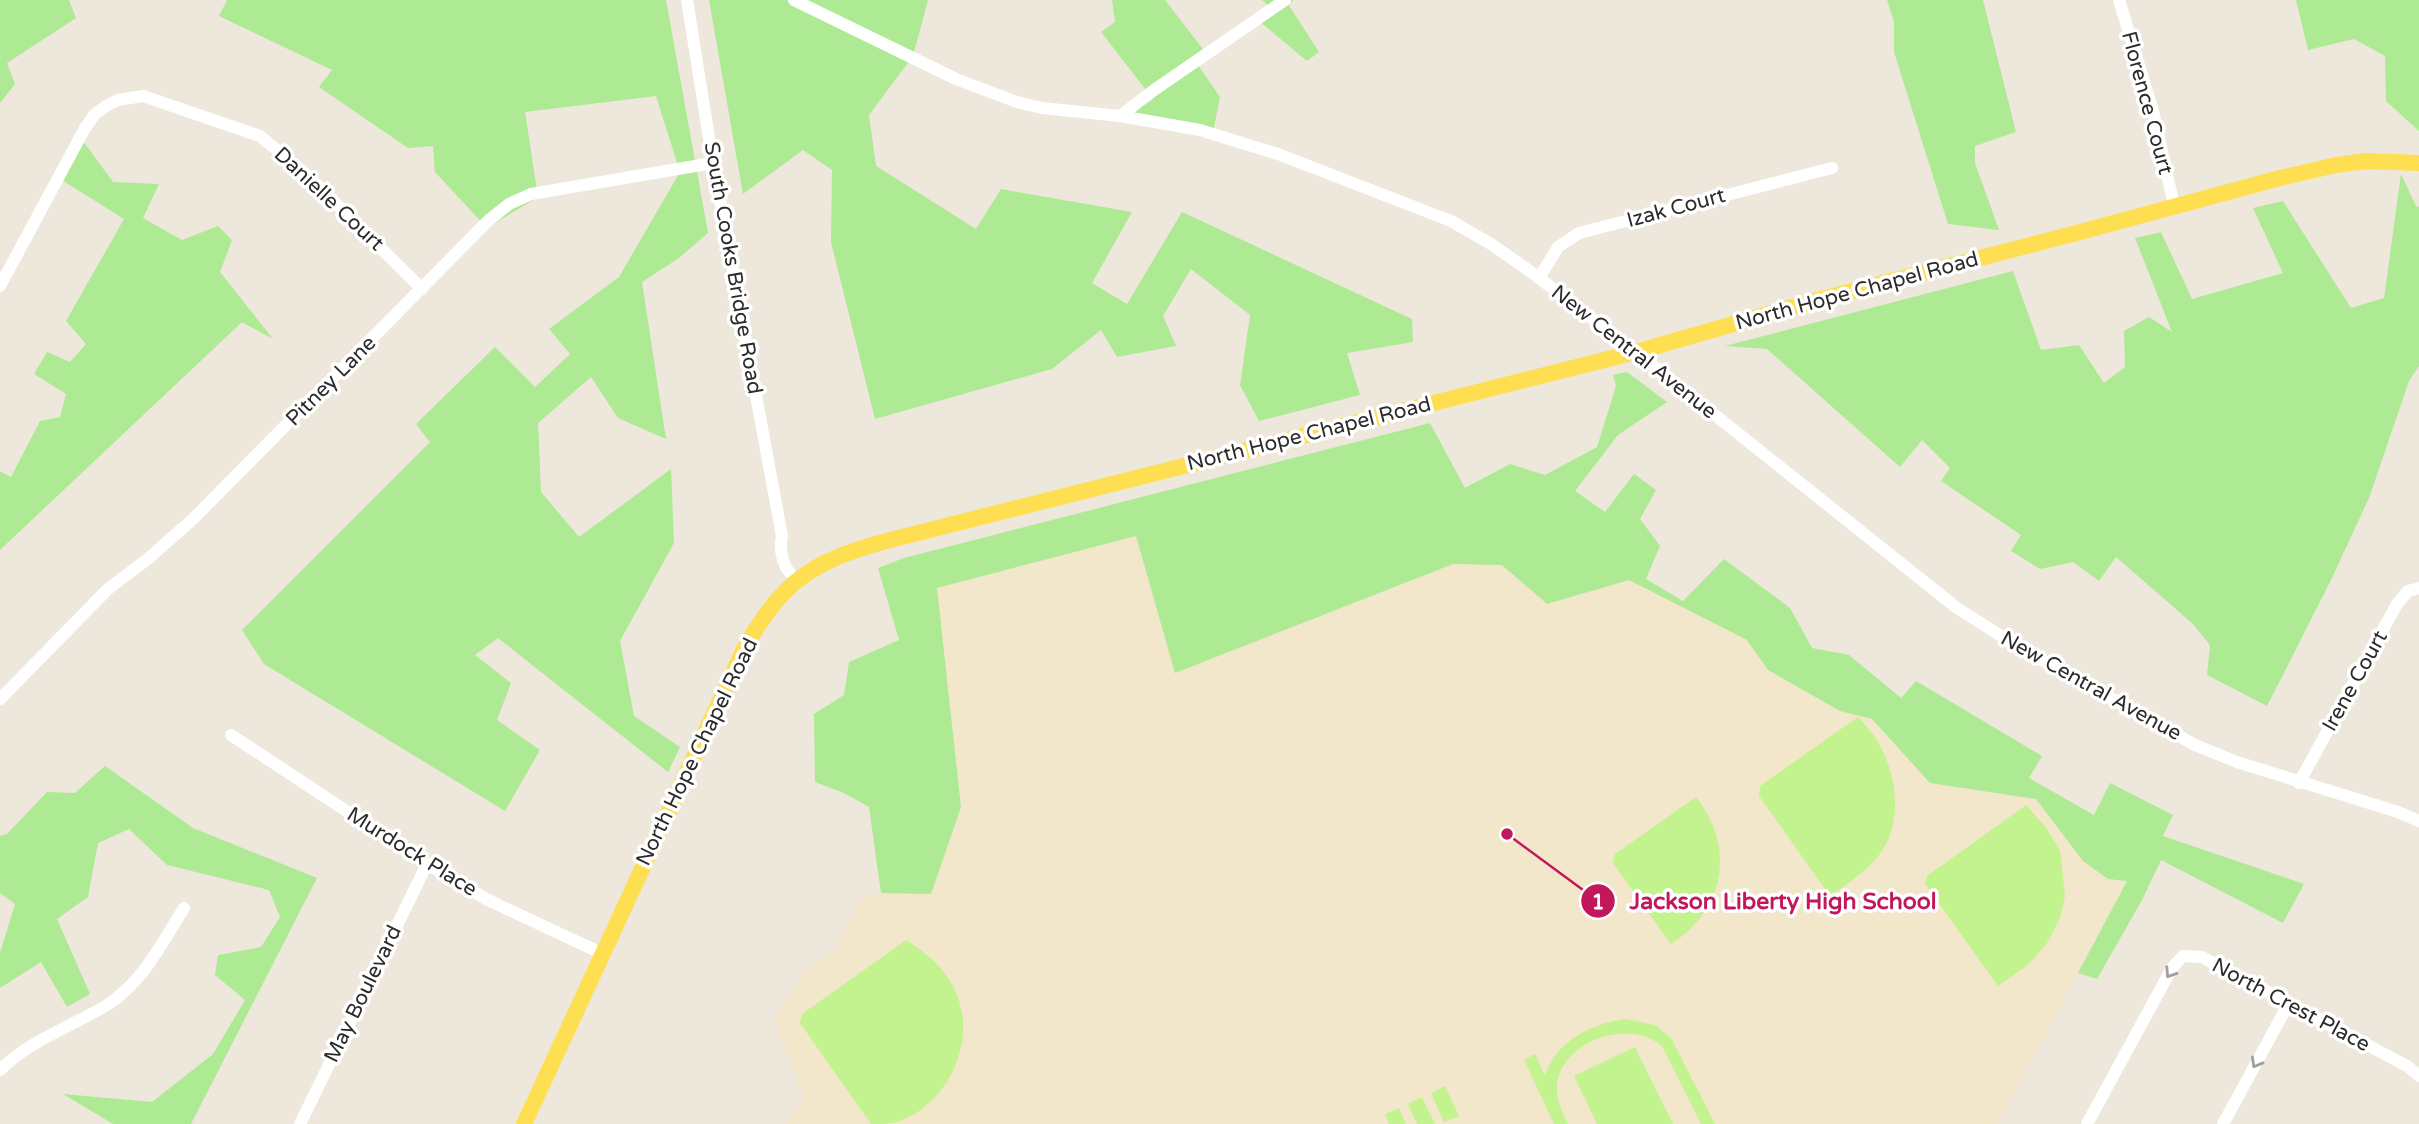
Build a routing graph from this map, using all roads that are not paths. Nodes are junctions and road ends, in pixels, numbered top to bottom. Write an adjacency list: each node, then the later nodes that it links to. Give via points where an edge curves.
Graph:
1 (687, 0): 6 (street, South Cooks Bridge Road)
2 (794, 0): 5 (street, New Central Avenue, via 996,95 1042,108)
3 (1284, 0): 5 (street)
4 (2119, 0): 9 (street, Florence Court, via 2153,111)
5 (1120, 116): 10 (street, New Central Avenue, via 1200,130 1398,199 1451,221)
6 (713, 163): 12 (street, Pitney Lane, via 519,198 489,219); 14 (street, South Cooks Bridge Road)
7 (2419, 163): 9 (main road, North Hope Chapel Road, via 2336,165)
8 (1832, 168): 10 (street, Izak Court, via 1578,233 1558,247)
9 (2175, 206): 13 (main road, North Hope Chapel Road)
10 (1539, 278): 13 (street, New Central Avenue)
11 (0, 286): 12 (street, Danielle Court, via 95,114 118,100 143,96 260,136 308,176)
12 (422, 289): 16 (street, Pitney Lane, via 193,519 108,589)
13 (1636, 352): 14 (main road, North Hope Chapel Road, via 887,541 848,552); 18 (street, New Central Avenue, via 1957,608 2195,745)
14 (791, 578): 22 (main road, North Hope Chapel Road, via 743,651)
15 (2419, 588): 18 (street, Irene Court, via 2408,591 2397,604)
16 (0, 699)
17 (232, 734): 20 (street, Murdock Place)
18 (2300, 783): 19 (street, New Central Avenue)
19 (2419, 821)
20 (427, 864): 22 (street, Murdock Place, via 486,899); 26 (street, May Boulevard)
21 (184, 908): 24 (street, via 131,986 107,1005 30,1046)
22 (601, 953): 27 (main road, North Hope Chapel Road)
23 (2289, 1003): 25 (street, North Crest Place); 28 (street, North Crest Place, one-way to 28, via 2202,957 2183,956 2172,968); 29 (street, one-way to 29)
24 (0, 1070)
25 (2419, 1076)
26 (300, 1124)
27 (524, 1124)
28 (2087, 1124)
29 (2223, 1124)

